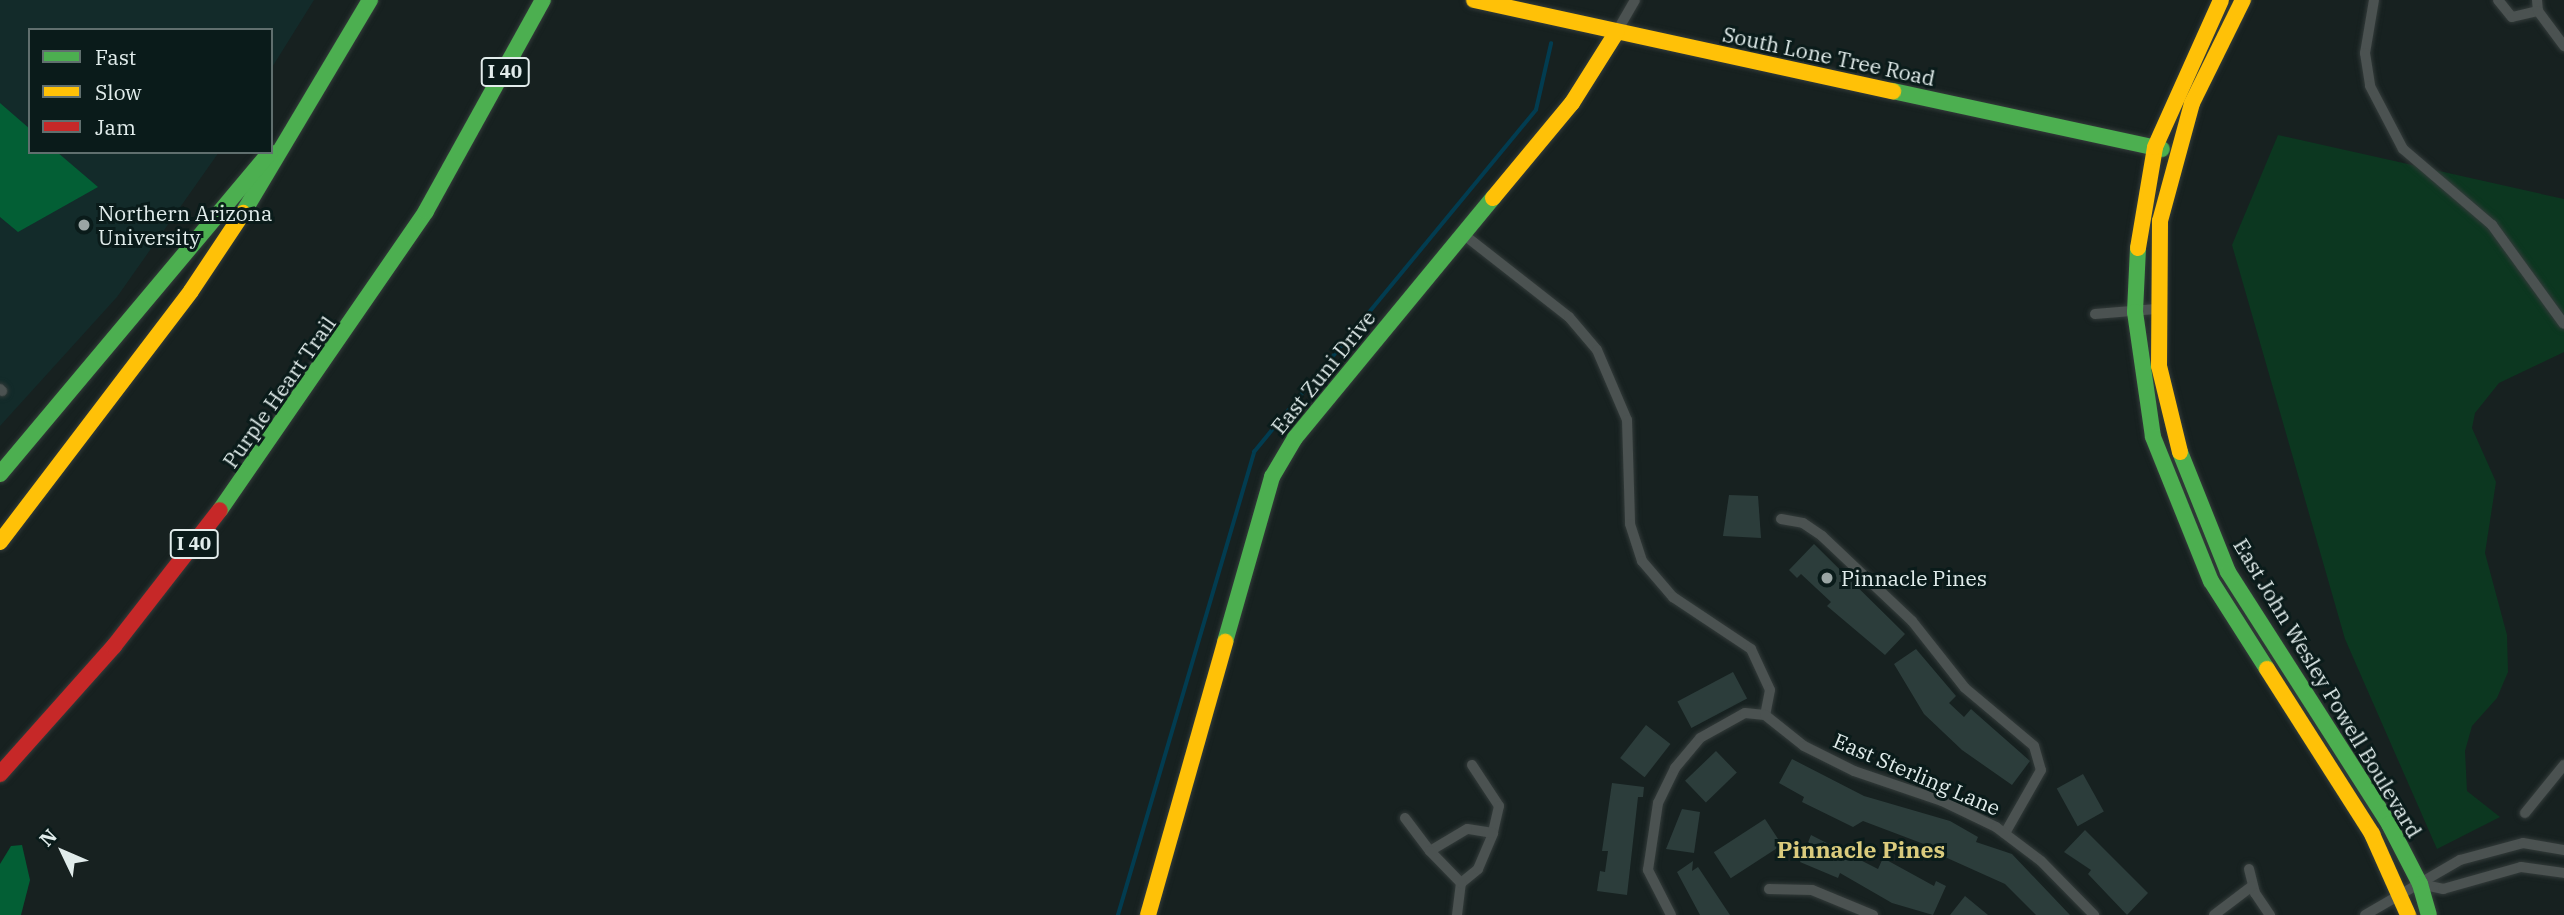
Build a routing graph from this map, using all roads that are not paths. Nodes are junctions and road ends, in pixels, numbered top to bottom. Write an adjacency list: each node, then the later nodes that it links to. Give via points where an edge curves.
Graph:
1 (370, 0): 12 (main road)
2 (543, 0): 28 (main road, Purple Heart Trail / I 40, via 426,211 242,482 114,646)
3 (1474, 0): 10 (main road, South Lone Tree Road)
4 (1635, 0): 10 (street, East Zuni Drive)
5 (2221, 0): 13 (main road, East John Wesley Powell Boulevard)
6 (2243, 0): 15 (main road, East John Wesley Powell Boulevard, via 2192,103)
7 (2374, 0): 21 (street, via 2365,53 2370,86 2403,149 2492,225)
8 (2498, 0): 9 (street, via 2512,17)
9 (2537, 6): 11 (street)
10 (1616, 33): 13 (main road, South Lone Tree Road); 17 (main road, East Zuni Drive, via 1572,103)
11 (2564, 46)
12 (284, 137): 14 (main road); 24 (main road, via 265,179 162,333)
13 (2155, 147): 15 (main road, South Lone Tree Road); 19 (main road, East John Wesley Powell Boulevard, via 2140,219)
14 (273, 149)
15 (2175, 152): 18 (main road, East John Wesley Powell Boulevard, via 2160,222)
16 (268, 154): 22 (main road)
17 (1463, 233): 25 (street, via 1569,317 1597,350 1627,420 1630,524 1642,561 1673,597 1751,649 1770,690); 42 (main road, East Zuni Drive, via 1295,438 1272,477)
18 (2156, 309): 19 (street); 38 (main road, East John Wesley Powell Boulevard, via 2158,366 2172,432 2228,572 2389,824)
19 (2135, 312): 20 (street); 41 (main road, East John Wesley Powell Boulevard, via 2153,437 2211,581 2372,834)
20 (2095, 314)
21 (2564, 324)
22 (0, 474)
23 (1781, 519): 32 (street, via 1802,523 1822,536 1912,621 1965,688 2034,746 2041,770)
24 (0, 541)
25 (1765, 715): 32 (street, East Sterling Lane, via 1783,733 1844,766 1971,813); 44 (street, via 1745,713 1712,728 1666,783 1652,821 1648,870)
26 (1472, 765): 31 (street, via 1499,806)
27 (2564, 765): 29 (street)
28 (0, 774)
29 (2525, 813)
30 (1405, 817): 34 (street)
31 (1493, 833): 34 (street, via 1466,829); 37 (street, via 1478,869)
32 (2005, 833): 46 (street, East Sterling Lane)
33 (2564, 849): 38 (street, via 2523,843 2490,850 2433,873)
34 (1430, 851): 37 (street)
35 (2249, 869): 39 (street)
36 (2564, 873): 38 (street, via 2521,867 2443,889)
37 (1461, 883): 43 (street)
38 (2420, 884): 41 (street); 51 (main road, East John Wesley Powell Boulevard)
39 (2252, 886): 47 (street); 48 (street)
40 (1769, 890): 45 (street, via 1812,890)
41 (2402, 895): 49 (street); 50 (main road, East John Wesley Powell Boulevard)
42 (1148, 915)
43 (1457, 915)
44 (1671, 915)
45 (1873, 915)
46 (2094, 915)
47 (2214, 915)
48 (2270, 915)
49 (2365, 915)
50 (2408, 915)
51 (2429, 915)

